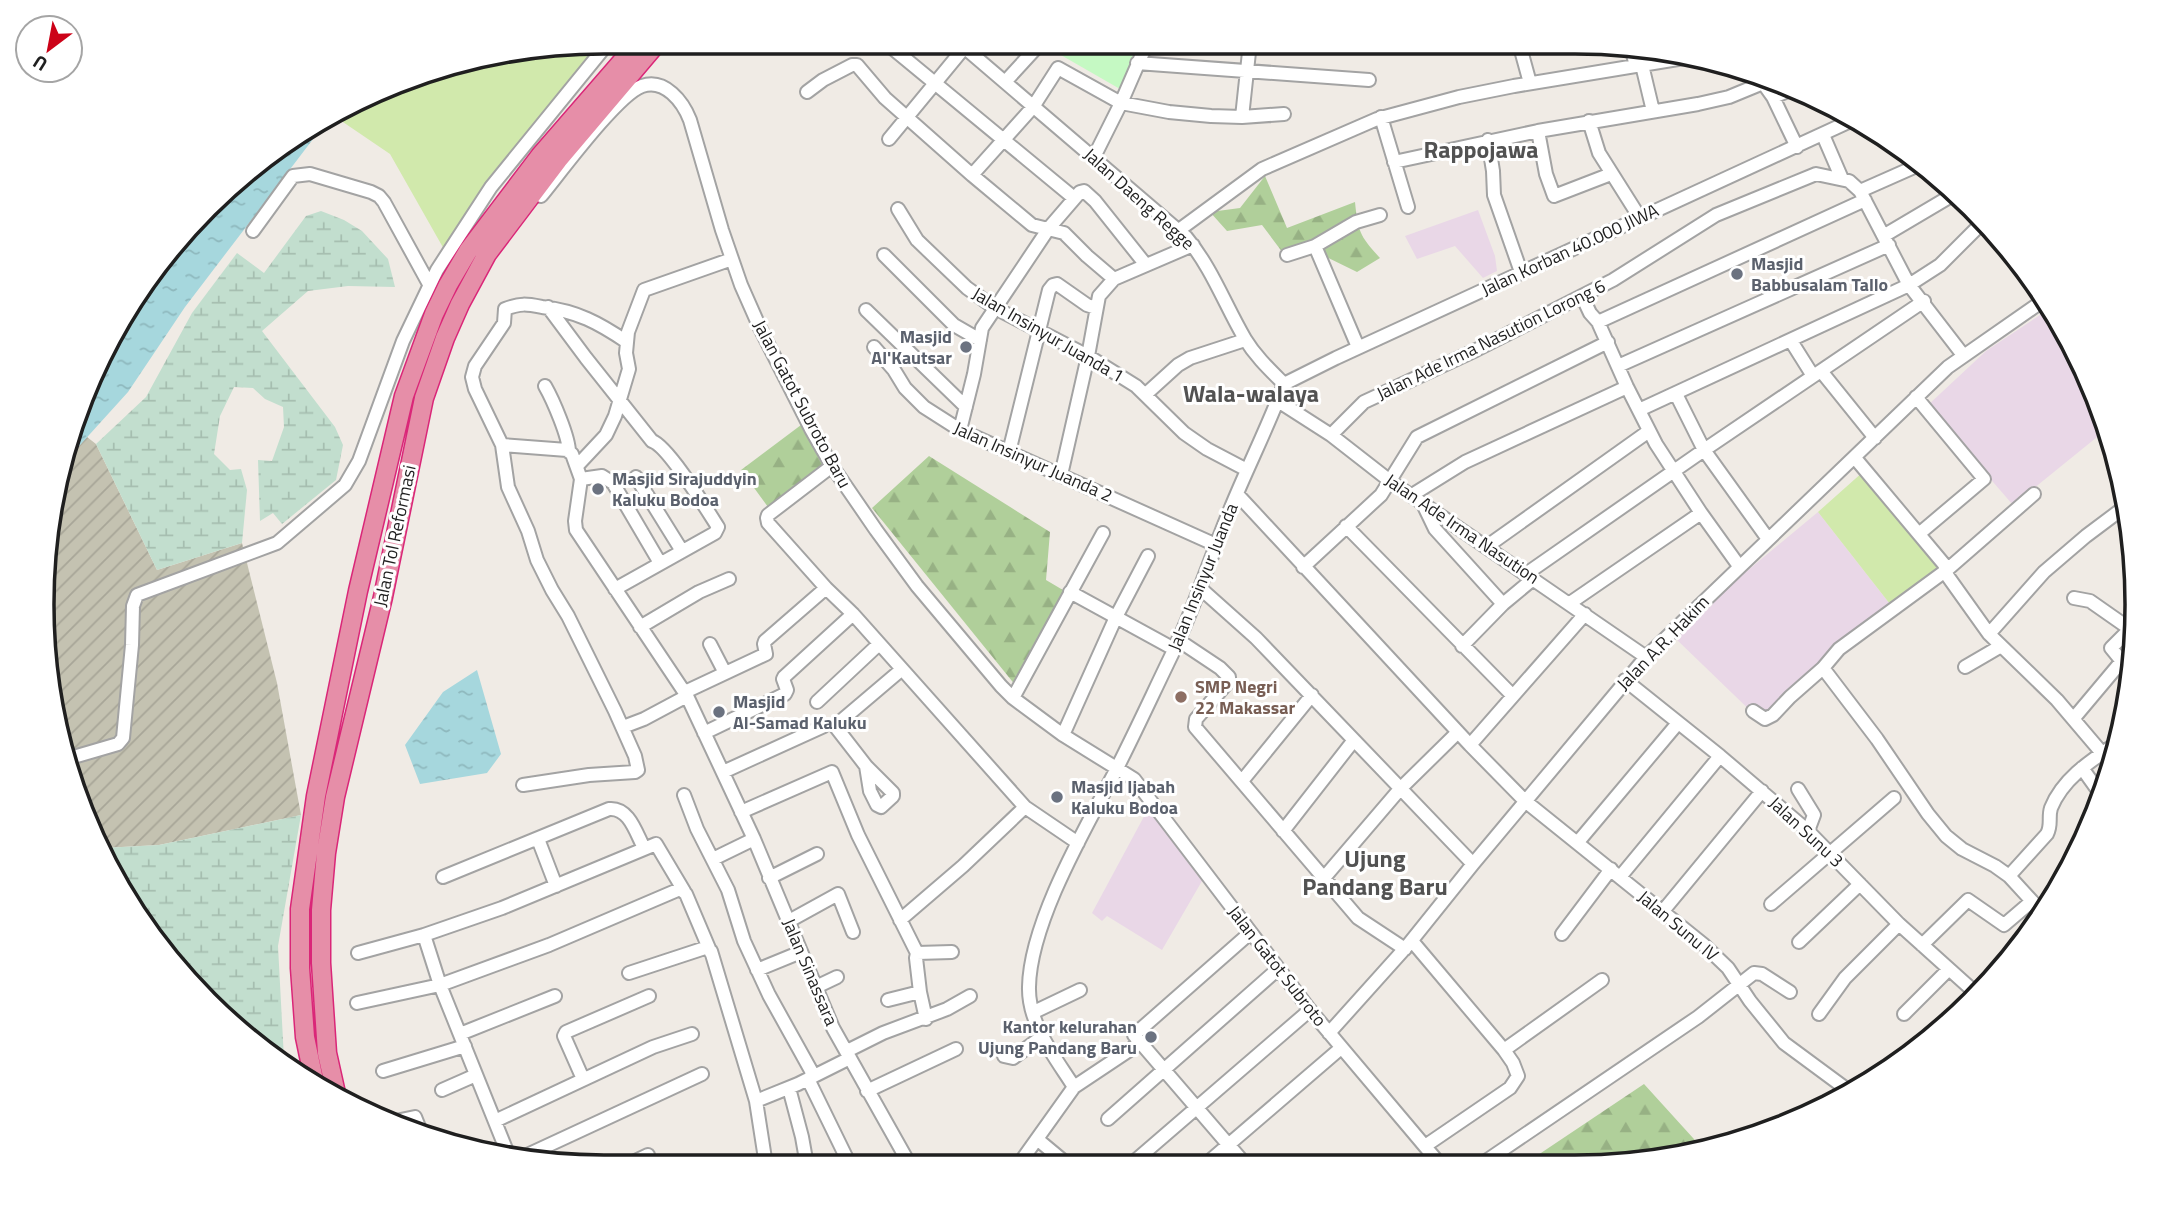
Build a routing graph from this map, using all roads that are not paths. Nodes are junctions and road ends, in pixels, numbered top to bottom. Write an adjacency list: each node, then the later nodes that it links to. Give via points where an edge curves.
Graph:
1 (599, 54): 67 (street, via 491,187)
2 (629, 54): 259 (highway, Jalan Tol Reformasi, via 540,156 468,251 434,314 404,396 360,579 316,796 300,909)
3 (648, 54): 60 (highway, Jalan Tol Reformasi, via 558,160)
4 (899, 54): 19 (street)
5 (955, 54): 19 (street)
6 (972, 54): 17 (street, Jalan Daeng Regge)
7 (1031, 54): 17 (street)
8 (1141, 54): 12 (street)
9 (1248, 54): 15 (street)
10 (1522, 54): 18 (street)
11 (1636, 58): 14 (street)
12 (1137, 62): 15 (street); 25 (street)
13 (1661, 62): 14 (street)
14 (1639, 65): 18 (street); 27 (street)
15 (1246, 71): 16 (street); 30 (street)
16 (1369, 80)
17 (1005, 82): 26 (street, Jalan Daeng Regge)
18 (1530, 83): 31 (street)
19 (935, 84): 29 (street); 37 (street)
20 (1757, 85): 27 (street, via 1718,100)
21 (1768, 89): 24 (street)
22 (807, 92): 29 (street, via 856,64)
23 (1780, 94): 24 (street)
24 (1773, 97): 39 (street)
25 (1121, 103): 26 (street, via 1058,68); 30 (street); 40 (street)
26 (1033, 107): 37 (street); 40 (street, Jalan Daeng Regge)
27 (1653, 111): 32 (street)
28 (1284, 114): 30 (street)
29 (908, 117): 36 (street); 44 (street)
30 (1242, 117)
31 (1381, 117): 41 (street); 55 (street, via 1262,169)
32 (1589, 121): 34 (street); 43 (street)
33 (1844, 125): 35 (street, Jalan Korban 40.000 JIWA)
34 (1538, 131): 38 (street); 43 (street, via 1554,196)
35 (1823, 135): 39 (street, Jalan Korban 40.000 JIWA); 45 (street)
36 (889, 139)
37 (1003, 140): 44 (street); 47 (street)
38 (1488, 140): 41 (street); 65 (street, via 1494,195)
39 (1797, 147): 52 (street, Jalan Korban 40.000 JIWA)
40 (1094, 157): 55 (street, Jalan Daeng Regge)
41 (1394, 162): 49 (street)
42 (1911, 169): 46 (street)
43 (1611, 174): 52 (street)
44 (972, 175): 53 (street, via 1032,225)
45 (1842, 179): 46 (street, Jalan Ade Irma Nasution Lorong 6); 69 (street, Jalan Ade Irma Nasution Lorong 6, via 1812,174 1716,215)
46 (1862, 195): 57 (street); 76 (street)
47 (1074, 198): 53 (street); 64 (street, via 1082,191 1095,201)
48 (1947, 199): 57 (street)
49 (1408, 207)
50 (898, 209): 73 (street, Jalan Insinyur Juanda 1, via 935,259)
51 (1380, 215): 59 (street, via 1356,222)
52 (1640, 218): 65 (street, Jalan Korban 40.000 JIWA)
53 (1049, 228): 66 (street, via 1064,233); 73 (street)
54 (1976, 229): 68 (street, via 1940,265)
55 (1179, 230): 58 (street, Jalan Daeng Regge)
56 (253, 231): 67 (street, via 293,176 310,174 361,188 384,202)
57 (1887, 240): 68 (street); 87 (street)
58 (1193, 245): 64 (street); 79 (street, Jalan Daeng Regge)
59 (1315, 246): 61 (street); 84 (street)
60 (487, 254): 63 (street, Jalan Gatot Subroto Baru, via 501,246 628,95 648,85 665,89 685,108); 275 (highway, Jalan Tol Reformasi, via 450,326 424,398 335,797 321,910 327,1053)
61 (1287, 255)
62 (884, 256): 78 (street, via 954,325)
63 (732, 259): 81 (street, via 644,290); 109 (street, Jalan Gatot Subroto Baru, via 760,328)
64 (1146, 265): 66 (street)
65 (1521, 272): 84 (street, Jalan Korban 40.000 JIWA)
66 (1114, 279): 74 (street, via 1099,296)
67 (429, 284): 177 (street, via 397,355 359,461 345,485 277,542 136,595 123,738 118,744)
68 (1909, 285): 70 (street); 80 (street)
69 (1582, 296): 76 (street); 101 (street, Jalan Ade Irma Nasution Lorong 6, via 1364,402)
70 (1924, 301): 85 (street); 88 (street)
71 (2036, 306): 85 (street, Jalan A.R. Hakim)
72 (548, 307): 81 (street, via 595,321); 95 (street); 103 (street, via 524,303 505,309 504,323 473,372 475,388)
73 (995, 308): 77 (street, Jalan Insinyur Juanda 1); 78 (street)
74 (1096, 308): 77 (street, via 1053,285); 86 (street)
75 (866, 310): 97 (street)
76 (1598, 322): 82 (street)
77 (1039, 330): 86 (street, Jalan Insinyur Juanda 1); 106 (street)
78 (980, 340): 97 (street)
79 (1245, 340): 89 (street, Jalan Daeng Regge); 92 (street, via 1190,358)
80 (1791, 341): 88 (street); 93 (street)
81 (627, 342): 95 (street, via 629,369)
82 (1608, 342): 87 (street); 115 (street, via 1421,434)
83 (874, 347): 99 (street, Jalan Insinyur Juanda 2, via 924,407)
84 (1358, 347): 89 (street, Jalan Korban 40.000 JIWA)
85 (1963, 355): 94 (street, Jalan A.R. Hakim)
86 (1088, 356): 92 (street, Jalan Insinyur Juanda 1); 112 (street)
87 (1618, 366): 91 (street)
88 (1817, 374): 102 (street); 104 (street)
89 (1284, 384): 96 (street, Jalan Insinyur Juanda)
90 (545, 386): 105 (street, Jalan Sinassara, via 568,439)
91 (1628, 387): 98 (street); 118 (street, via 1461,464)
92 (1146, 394): 110 (street, Jalan Insinyur Juanda 1, via 1207,449)
93 (1676, 394): 98 (street); 104 (street)
94 (1916, 397): 102 (street, Jalan A.R. Hakim); 123 (street, via 1984,479)
95 (619, 400): 108 (street, via 606,435); 127 (street, via 681,472 718,527 717,532)
96 (1278, 401): 101 (street, Jalan Ade Irma Nasution); 110 (street, Jalan Insinyur Juanda)
97 (965, 407): 99 (street)
98 (1639, 410): 100 (street)
99 (960, 430): 106 (street, Jalan Insinyur Juanda 2)
100 (1649, 431): 111 (street); 126 (street)
101 (1331, 435): 115 (street, Jalan Ade Irma Nasution)
102 (1875, 438): 107 (street, Jalan A.R. Hakim)
103 (502, 446): 105 (street); 169 (street, via 508,487 537,560)
104 (1704, 450): 111 (street); 124 (street)
105 (569, 452): 108 (street, Jalan Sinassara)
106 (1009, 452): 112 (street, Jalan Insinyur Juanda 2)
107 (1855, 458): 123 (street); 124 (street, Jalan A.R. Hakim)
108 (577, 466): 114 (street, Jalan Sinassara)
109 (832, 466): 136 (street, via 767,518); 163 (street, Jalan Gatot Subroto Baru, via 917,586)
110 (1247, 470): 117 (street, Jalan Insinyur Juanda)
111 (1675, 471): 119 (street); 133 (street)
112 (1061, 475): 125 (street, Jalan Insinyur Juanda 2)
113 (636, 477): 127 (street)
114 (581, 479): 129 (street, via 602,476 613,483); 137 (street, Jalan Sinassara, via 576,530)
115 (1390, 481): 118 (street, Jalan Ade Irma Nasution); 121 (street)
116 (2034, 494): 132 (street)
117 (1237, 495): 125 (street, Jalan Insinyur Juanda); 131 (street, Jalan Sunu IV)
118 (1417, 499): 126 (street, Jalan Ade Irma Nasution); 141 (street, via 1435,529)
119 (1701, 513): 130 (street); 140 (street)
120 (2117, 513): 147 (street, via 2044,572)
121 (1346, 526): 131 (street); 152 (street)
122 (1103, 533): 138 (street)
123 (1920, 533): 132 (street)
124 (1768, 539): 130 (street, Jalan A.R. Hakim)
125 (1216, 545): 135 (street, Jalan Insinyur Juanda)
126 (1486, 547): 133 (street, Jalan Ade Irma Nasution)
127 (681, 551): 129 (street)
128 (1147, 556): 144 (street)
129 (660, 563): 137 (street)
130 (1740, 566): 154 (street, Jalan A.R. Hakim)
131 (1303, 567): 170 (street, Jalan Sunu IV)
132 (1946, 570): 147 (street); 156 (street, via 1839,649)
133 (1530, 576): 140 (street, Jalan Ade Irma Nasution); 141 (street)
134 (729, 579): 146 (street)
135 (1200, 587): 151 (street, Jalan Insinyur Juanda); 161 (street)
136 (826, 588): 142 (street); 158 (street, via 765,641 766,654)
137 (615, 589): 146 (street, Jalan Sinassara)
138 (1070, 592): 144 (street); 163 (street)
139 (2074, 598): 145 (street, via 2090,601)
140 (1570, 603): 143 (street, Jalan Ade Irma Nasution)
141 (1503, 604): 152 (street)
142 (853, 614): 150 (street); 171 (street, via 784,677 785,694)
143 (1585, 614): 154 (street, Jalan Ade Irma Nasution); 162 (street)
144 (1116, 617): 151 (street); 172 (street)
145 (2124, 622)
146 (640, 626): 160 (street, Jalan Sinassara)
147 (1989, 634): 153 (street)
148 (2124, 635): 166 (street, via 2111,648 2121,662)
149 (710, 644): 158 (street)
150 (879, 644): 157 (street); 164 (street)
151 (1176, 645): 180 (street, Jalan Insinyur Juanda); 183 (street, via 1229,675 1194,724)
152 (1462, 646): 162 (street)
153 (2001, 646): 155 (street); 166 (street)
154 (1646, 657): 159 (street, Jalan A.R. Hakim)
155 (1965, 667)
156 (1823, 668): 165 (street, via 1768,719); 206 (street, via 1946,836)
157 (901, 670): 179 (street, via 835,726); 192 (street)
158 (725, 673): 160 (street)
159 (1625, 680): 167 (street, Jalan Sunu 3); 191 (street, Jalan A.R. Hakim)
160 (686, 694): 169 (street); 171 (street, Jalan Sinassara)
161 (1312, 695): 173 (street); 183 (street)
162 (1513, 696): 174 (street)
163 (1013, 698): 172 (street, Jalan Gatot Subroto Baru)
164 (817, 702)
165 (1753, 711)
166 (2074, 718): 176 (street)
167 (1678, 723): 178 (street, Jalan Sunu 3); 198 (street)
168 (824, 726): 182 (street)
169 (623, 727): 184 (street, via 637,771)
170 (1458, 732): 174 (street, Jalan Sunu IV); 186 (street)
171 (704, 733): 182 (street, Jalan Sinassara)
172 (1063, 735): 180 (street, Jalan Gatot Subroto Baru)
173 (1354, 740): 186 (street); 194 (street)
174 (1470, 745): 191 (street, Jalan Sunu IV)
175 (2105, 751): 176 (street)
176 (2102, 753): 181 (street)
177 (76, 757)
178 (1720, 757): 188 (street, Jalan Sunu 3); 205 (street)
179 (866, 766)
180 (1117, 768): 199 (street, Jalan Insinyur Juanda); 221 (street, Jalan Gatot Subroto, via 1134,779)
181 (2082, 768): 185 (street); 206 (street, via 2055,799 2047,834)
182 (723, 772): 193 (street, Jalan Sinassara)
183 (1242, 781): 194 (street)
184 (523, 785)
185 (2094, 785)
186 (1400, 789): 204 (street); 209 (street)
187 (1798, 789): 195 (street, via 1814,815)
188 (1762, 792): 195 (street, Jalan Sunu 3); 216 (street)
189 (684, 795): 203 (street)
190 (1894, 798): 201 (street)
191 (1525, 801): 198 (street, Jalan Sunu IV); 204 (street, Jalan A.R. Hakim)
192 (1025, 807): 199 (street); 217 (street)
193 (741, 812): 197 (street, Jalan Sinassara); 217 (street, via 832,772)
194 (1283, 831): 209 (street)
195 (1808, 831): 201 (street, Jalan Sunu 3)
196 (538, 839): 200 (street, via 617,808); 207 (street); 211 (street)
197 (754, 839): 203 (street); 208 (street, Jalan Sinassara)
198 (1578, 842): 205 (street, Jalan Sunu IV)
199 (1078, 843): 251 (street, Jalan Insinyur Juanda, via 1037,941 1029,988)
200 (650, 846): 211 (street); 212 (street)
201 (1829, 852): 210 (street, Jalan Sunu 3); 214 (street)
202 (817, 855): 208 (street)
203 (713, 859): 234 (street)
204 (1473, 864): 226 (street, Jalan A.R. Hakim)
205 (1615, 873): 216 (street, Jalan Sunu IV); 222 (street)
206 (2009, 876): 213 (street)
207 (443, 877)
208 (769, 878): 218 (street, Jalan Sinassara)
209 (1323, 879): 226 (street, via 1358,918)
210 (1860, 884): 219 (street, Jalan Sunu 3); 224 (street)
211 (556, 886): 223 (street)
212 (681, 890): 230 (street); 238 (street)
213 (2032, 901): 215 (street); 225 (street, via 2004,925 1968,900)
214 (1770, 904)
215 (2035, 904)
216 (1663, 911): 239 (street, Jalan Sunu IV, via 1720,960)
217 (900, 920): 231 (street)
218 (789, 921): 220 (street, via 838,894); 227 (street, Jalan Sinassara)
219 (1899, 924): 225 (street, Jalan Sunu 3); 252 (street, via 1845,978)
220 (853, 932)
221 (1250, 933): 232 (street, Jalan Gatot Subroto); 260 (street, via 1135,1032)
222 (1562, 934)
223 (424, 935): 229 (street); 238 (street)
224 (1799, 942)
225 (1922, 944): 233 (street, Jalan Sunu 3)
226 (1408, 945): 255 (street, Jalan A.R. Hakim); 264 (street)
227 (801, 952): 234 (street); 240 (street, Jalan Sinassara)
228 (952, 952): 231 (street)
229 (358, 953)
230 (712, 953): 235 (street, via 705,948); 281 (street)
231 (917, 953): 243 (street)
232 (1278, 969): 250 (street, Jalan Gatot Subroto); 269 (street)
233 (1949, 969): 241 (street, Jalan Sunu 3); 253 (street)
234 (757, 970): 273 (street)
235 (629, 973)
236 (837, 977): 240 (street)
237 (1602, 980): 264 (street)
238 (440, 985): 249 (street); 256 (street)
239 (1739, 986): 244 (street, via 1756,972); 276 (street, Jalan Sunu IV, via 1784,1043); 300 (street)
240 (816, 987): 265 (street, Jalan Sinassara)
241 (1970, 988)
242 (1080, 990): 251 (street)
243 (920, 992): 248 (street); 254 (street)
244 (1790, 992)
245 (555, 996): 256 (street)
246 (649, 996): 274 (street, via 566,1031)
247 (970, 996): 254 (street)
248 (888, 1000)
249 (356, 1003)
250 (1310, 1010): 255 (street, Jalan Gatot Subroto); 282 (street)
251 (1034, 1012): 258 (street, Jalan Insinyur Juanda)
252 (1819, 1014)
253 (1903, 1014)
254 (926, 1018): 265 (street, via 883,1033)
255 (1329, 1033): 262 (street, Jalan Gatot Subroto)
256 (460, 1034): 261 (street)
257 (692, 1034): 274 (street)
258 (1042, 1036): 266 (street, via 1013,1058); 277 (street, Jalan Insinyur Juanda)
259 (305, 1037): 267 (highway); 268 (highway, Jalan Tol Reformasi)
260 (1140, 1043): 269 (street); 277 (street)
261 (465, 1046): 270 (street); 272 (street)
262 (1341, 1048): 286 (street); 288 (street, Jalan Gatot Subroto)
263 (956, 1049): 280 (street)
264 (1504, 1050): 288 (street, via 1517,1072 1514,1084)
265 (848, 1055): 273 (street); 280 (street, Jalan Sinassara)
266 (1004, 1056)
267 (307, 1067)
268 (312, 1070)
269 (1164, 1070): 282 (street); 283 (street)
270 (383, 1071)
271 (702, 1074): 289 (street)
272 (476, 1075): 279 (street); 284 (street)
273 (811, 1078): 278 (street); 292 (street)
274 (583, 1079): 284 (street)
275 (335, 1084)
276 (1842, 1085)
277 (1074, 1087): 285 (street)
278 (789, 1088): 281 (street); 291 (street)
279 (442, 1090)
280 (867, 1091): 293 (street, Jalan Sinassara)
281 (756, 1101): 290 (street)
282 (1196, 1107): 286 (street); 296 (street)
283 (1108, 1119)
284 (495, 1121): 287 (street)
285 (1037, 1139): 294 (street); 295 (street)
286 (1228, 1144): 297 (street); 298 (street)
287 (505, 1145)
288 (1425, 1146): 299 (street, Jalan Gatot Subroto)
289 (537, 1150)
290 (764, 1155)
291 (805, 1155)
292 (846, 1155)
293 (904, 1155)
294 (1026, 1155)
295 (1056, 1155)
296 (1142, 1155)
297 (1216, 1155)
298 (1237, 1155)
299 (1432, 1155)
300 (1495, 1155)

